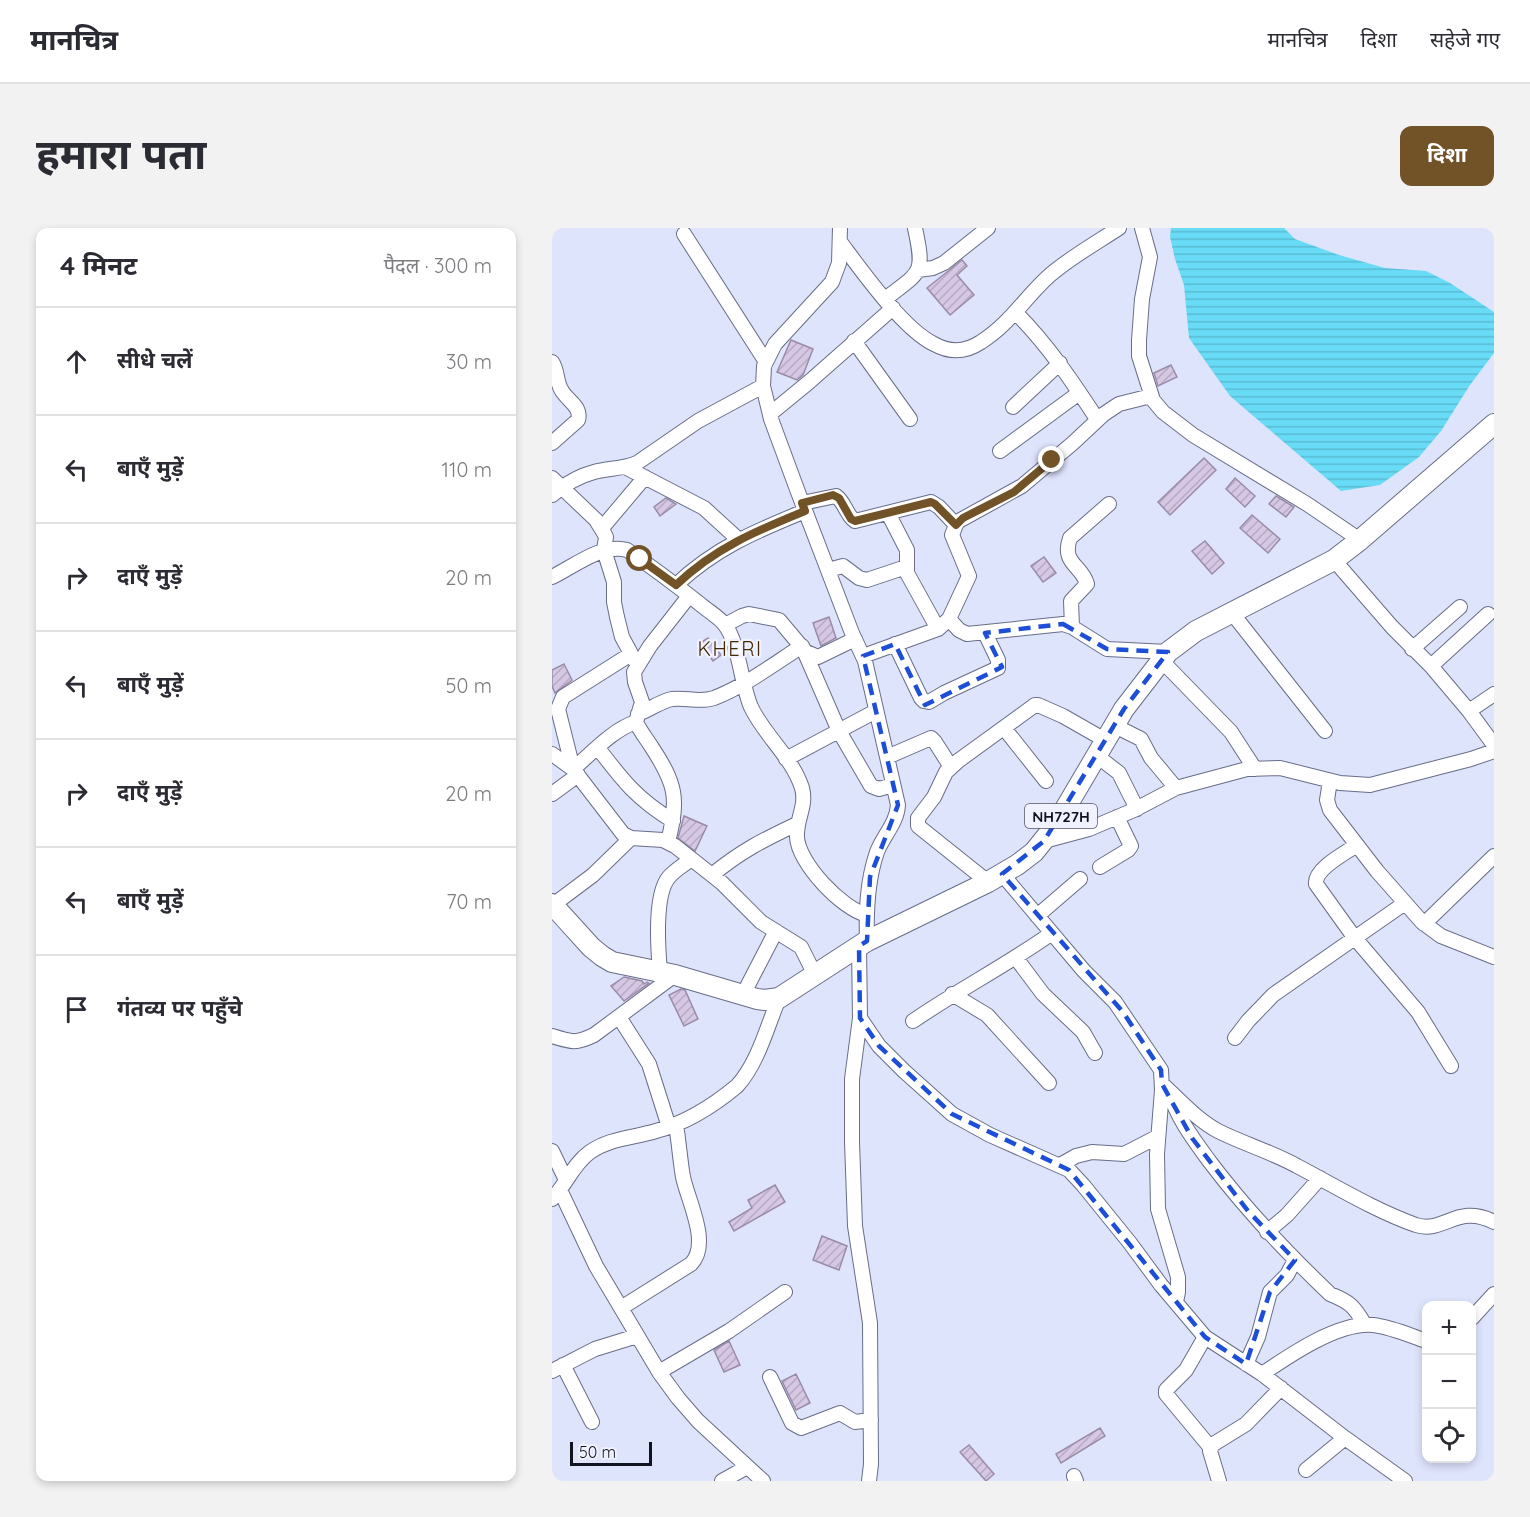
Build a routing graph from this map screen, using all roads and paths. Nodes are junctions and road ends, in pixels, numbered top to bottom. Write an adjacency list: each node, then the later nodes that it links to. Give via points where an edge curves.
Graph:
1 (840, 228): 8 (street)
2 (988, 228): 9 (street, via 944,263)
3 (1119, 228): 6 (street)
4 (1142, 228): 18 (street, via 1150,257 1139,340)
5 (916, 230): 9 (street, via 921,256)
6 (1102, 232): 11 (street, via 1048,276)
7 (684, 234): 14 (street)
8 (841, 243): 10 (street); 14 (street, via 832,282 775,344)
9 (918, 270): 10 (street)
10 (889, 304): 11 (street, via 926,340 957,351 980,343); 12 (street)
11 (1016, 313): 15 (street)
12 (854, 341): 20 (street); 21 (street)
13 (552, 362): 24 (street, via 561,390 578,409 579,416)
14 (766, 362): 16 (street)
15 (1060, 363): 17 (street); 19 (street)
16 (763, 386): 20 (street); 26 (street)
17 (1079, 393): 22 (street); 25 (street)
18 (1152, 396): 22 (street, via 1119,404); 35 (street, via 1163,412 1193,435)
19 (1013, 406)
20 (770, 414): 30 (street)
21 (910, 419)
22 (1097, 419): 32 (street, via 1022,486)
23 (1494, 424): 35 (highway, NH727H)
24 (552, 443)
25 (1000, 451)
26 (625, 467): 27 (street); 28 (street, via 593,472)
27 (645, 477): 33 (street); 34 (street, via 704,508)
28 (555, 487): 33 (street)
29 (1109, 504): 48 (street, via 1068,543 1069,558 1087,584 1071,601)
30 (804, 507): 31 (street, via 833,495 855,521); 34 (street); 39 (street)
31 (888, 513): 32 (street, via 931,502); 38 (street, via 907,550)
32 (956, 525): 46 (street, via 952,535 969,576)
33 (602, 528): 36 (street, via 606,537)
34 (739, 540): 41 (street, via 704,560)
35 (1360, 540): 37 (highway, NH727H)
36 (604, 550): 40 (street); 41 (street, via 627,550); 57 (street, via 612,573 622,637)
37 (1334, 560): 44 (highway, NH727H); 54 (street)
38 (906, 567): 39 (street, via 867,580 843,566); 49 (street)
39 (828, 570): 51 (street)
40 (552, 578)
41 (676, 585): 42 (street)
42 (689, 596): 47 (street); 57 (street, via 650,646)
43 (1460, 607): 54 (street)
44 (1232, 613): 56 (highway, NH727H, via 1196,631); 65 (street)
45 (1488, 614): 58 (street)
46 (949, 619): 49 (street); 50 (street, via 962,633)
47 (725, 625): 53 (street, via 749,614 772,618 784,623); 59 (street)
48 (1072, 627): 50 (street, via 1063,624); 56 (street, via 1107,649)
49 (938, 629): 52 (street)
50 (986, 633): 52 (street, via 998,668 929,702 921,698)
51 (855, 639): 53 (street, via 818,657); 55 (street)
52 (895, 645): 55 (street)
53 (802, 646): 59 (street); 66 (street)
54 (1412, 649): 58 (street)
55 (863, 656): 61 (street)
56 (1164, 656): 67 (highway, NH727H); 75 (street, via 1231,732)
57 (634, 660): 63 (street, via 642,702); 76 (street, via 563,697 558,709)
58 (1431, 666): 62 (street)
59 (743, 683): 63 (street, via 712,699 668,700); 73 (street, via 759,721)
60 (1494, 694): 62 (street)
61 (876, 711): 66 (street); 72 (street)
62 (1469, 711): 68 (street)
63 (637, 718): 69 (street); 85 (street, via 672,783)
64 (1004, 728): 67 (street, via 1038,705); 74 (street); 77 (street)
65 (1325, 731)
66 (839, 732): 73 (street); 79 (street, via 871,786)
67 (1105, 740): 80 (street, via 1141,739); 82 (street); 89 (highway, NH727H)
68 (1494, 745)
69 (598, 748): 76 (street); 85 (street, via 636,795)
70 (1494, 751): 78 (street, via 1370,785)
71 (552, 754): 76 (street)
72 (887, 757): 74 (street, via 931,738); 79 (street)
73 (786, 759): 87 (street, via 804,797)
74 (951, 767): 86 (street)
75 (1256, 769): 78 (street, via 1280,768); 80 (street)
76 (575, 772): 81 (street); 88 (street, via 623,834)
77 (1046, 781)
78 (1330, 781): 91 (street, via 1328,805)
79 (893, 786): 83 (street)
80 (1176, 788): 82 (street)
81 (552, 794)
82 (1137, 809): 84 (street)
83 (897, 810): 86 (street); 100 (street, via 870,877)
84 (1116, 817): 89 (street); 94 (street, via 1131,846)
85 (673, 821): 90 (street)
86 (917, 822): 96 (street, via 925,834)
87 (797, 824): 95 (street, via 737,855); 100 (street, via 798,846 807,862 833,894)
88 (631, 838): 90 (street); 99 (street, via 593,876)
89 (1044, 841): 96 (highway, NH727H)
90 (668, 842): 93 (street)
91 (1357, 845): 98 (street); 105 (street, via 1321,870 1315,880)
92 (1494, 856): 102 (street)
93 (691, 859): 95 (street); 109 (street, via 664,884 658,928)
94 (1100, 867)
95 (712, 875): 103 (street, via 761,922)
96 (995, 878): 101 (street); 106 (highway, NH727H)
97 (1080, 879): 101 (street)
98 (1405, 903): 102 (street); 105 (street)
99 (553, 904): 109 (highway, via 602,956)
100 (867, 915): 106 (street)
101 (1037, 916): 104 (street)
102 (1424, 924): 107 (street, via 1441,936)
103 (776, 931): 110 (street, via 801,946); 111 (street)
104 (1052, 933): 108 (street); 122 (street, via 1123,1012 1161,1070)
105 (1354, 937): 118 (street, via 1273,995); 120 (street, via 1410,1002)
106 (863, 944): 110 (highway, NH727H); 115 (street)
107 (1494, 957)
108 (1016, 958): 112 (street); 119 (street, via 1043,994 1083,1032)
109 (667, 973): 113 (highway, via 757,999); 114 (street)
110 (814, 975): 113 (highway, NH727H)
111 (748, 985)
112 (952, 994): 116 (street); 121 (street, via 987,1015)
113 (779, 998): 123 (street, via 743,1079 712,1105)
114 (619, 1017): 117 (street, via 581,1042); 123 (street, via 648,1064)
115 (860, 1018): 126 (street, via 879,1046 952,1114); 147 (street, via 852,1079 853,1186 870,1323)
116 (912, 1021)
117 (552, 1036)
118 (1235, 1038)
119 (1095, 1053)
120 (1451, 1066)
121 (1049, 1083)
122 (1165, 1087): 124 (street); 127 (street, via 1218,1131 1281,1156); 130 (street, via 1192,1138)
123 (672, 1126): 128 (street, via 607,1143 590,1152); 135 (street, via 696,1222 698,1253 691,1264)
124 (1157, 1137): 126 (street, via 1124,1154 1092,1152); 134 (street, via 1158,1209 1178,1277)
125 (552, 1150): 128 (street)
126 (1060, 1165): 134 (street, via 1083,1185)
127 (1320, 1178): 129 (street, via 1416,1225 1429,1227 1469,1215); 130 (street)
128 (558, 1182): 135 (street, via 596,1266)
129 (1494, 1222)
130 (1267, 1232): 131 (street)
131 (1294, 1260): 137 (street, via 1330,1294 1349,1302); 141 (street, via 1287,1275 1270,1292)
132 (784, 1292): 143 (street, via 729,1331)
133 (1494, 1294): 136 (street)
134 (1176, 1302): 139 (street)
135 (621, 1308): 138 (street)
136 (1476, 1314)
137 (1365, 1325): 140 (street, via 1397,1330); 144 (street, via 1310,1343)
138 (637, 1336): 142 (street, via 595,1349); 143 (street)
139 (1205, 1337): 141 (street); 150 (street, via 1166,1394)
140 (1422, 1339)
141 (1246, 1364): 144 (street)
142 (558, 1368): 148 (street)
143 (659, 1372): 151 (street, via 698,1421)
144 (1262, 1374): 146 (street)
145 (770, 1377): 147 (street, via 798,1427 840,1413 855,1422)
146 (1281, 1388): 149 (street); 150 (street, via 1246,1424)
147 (871, 1420): 156 (street)
148 (592, 1422)
149 (1345, 1438): 152 (street); 153 (street)
150 (1210, 1448): 157 (street)
151 (747, 1467): 154 (street); 155 (street)
152 (1388, 1469): 158 (street); 159 (street)
153 (1306, 1470)
154 (722, 1481)
155 (763, 1481)
156 (869, 1481)
157 (1219, 1481)
158 (1378, 1481)
159 (1405, 1481)

